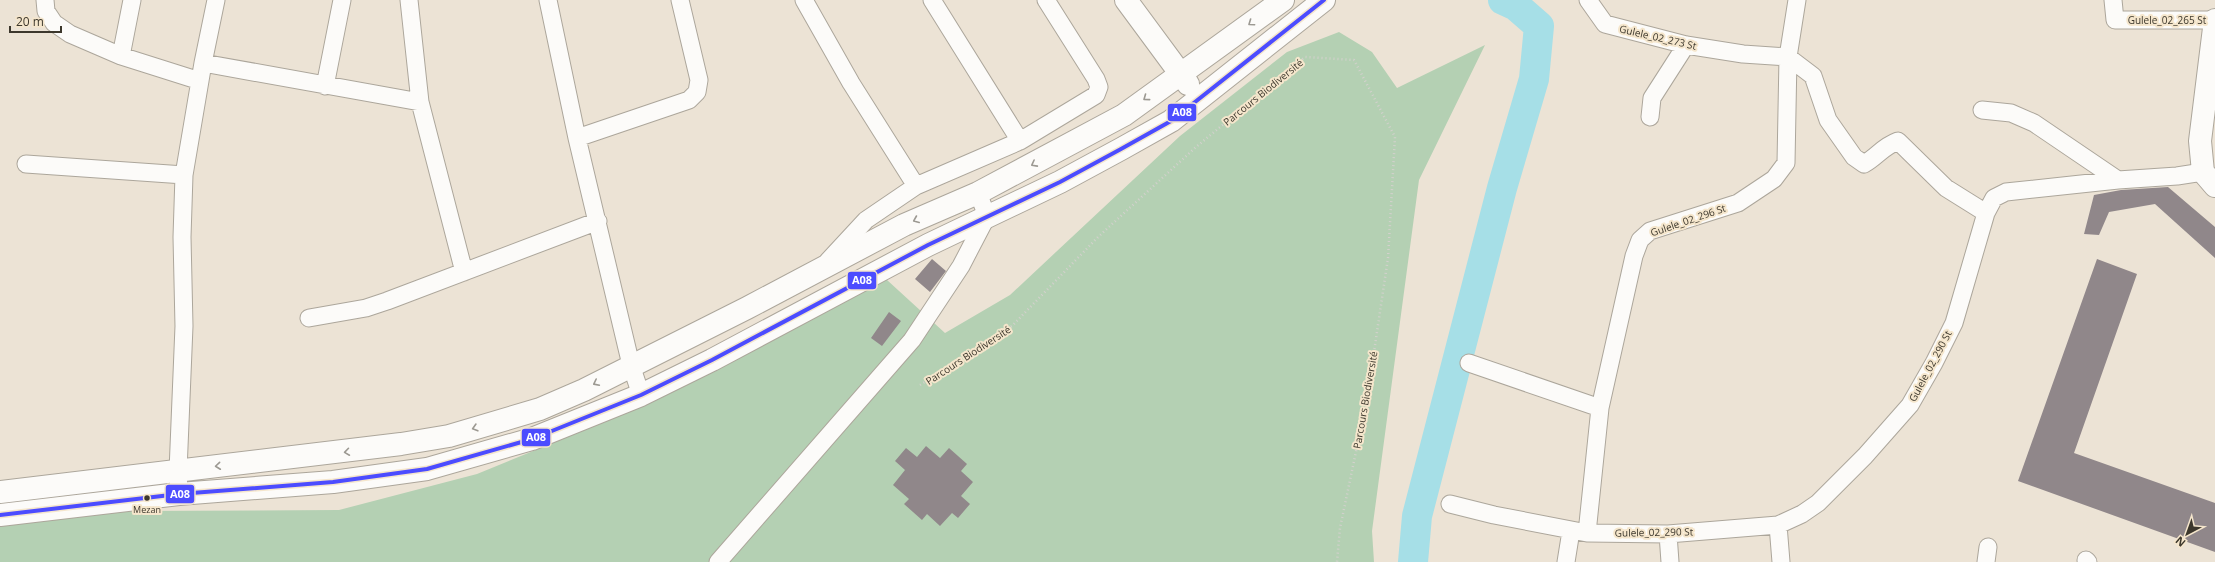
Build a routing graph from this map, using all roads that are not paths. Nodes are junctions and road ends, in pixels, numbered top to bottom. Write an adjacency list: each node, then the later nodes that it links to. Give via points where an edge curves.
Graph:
1 (45, 0): 19 (street, via 46,11 54,23 70,34)
2 (132, 0): 19 (street)
3 (216, 0): 21 (street)
4 (342, 0): 24 (street)
5 (408, 0): 26 (street)
6 (548, 0): 29 (street)
7 (680, 0): 29 (street, via 699,80 698,92 689,100)
8 (804, 0): 35 (street, via 851,83)
9 (932, 0): 30 (street)
10 (1046, 0): 30 (street, via 1099,87 1096,95 1089,100)
11 (1126, 0): 22 (main road)
12 (1283, 0): 22 (main road, one-way to 22)
13 (1324, 0): 25 (main road)
14 (1588, 0): 18 (street, Gulele_02_273 St, via 1605,24)
15 (1797, 0): 20 (street, Gulele_02_296 St)
16 (2113, 0): 17 (street, Gulele_02_265 St, via 2115,20)
17 (2215, 20): 33 (main road, via 2200,140)
18 (1686, 45): 20 (street, Gulele_02_273 St, via 1743,54); 28 (street, via 1652,98)
19 (121, 56): 23 (street)
20 (1788, 57): 37 (street, via 1813,76 1828,120 1854,157 1864,164 1874,159 1886,145 1898,141 1946,188); 46 (street, Gulele_02_296 St, via 1786,163 1774,179 1738,204 1650,231 1640,240 1634,256)
21 (203, 63): 23 (street); 24 (street)
22 (1181, 73): 25 (main road); 36 (main road, one-way to 36, via 1124,114)
23 (200, 81): 32 (street)
24 (325, 86): 26 (street)
25 (1198, 98): 38 (main road, via 1171,121 1121,150)
26 (420, 102): 41 (street)
27 (1982, 110): 34 (street, via 2011,113 2034,123)
28 (1650, 117)
29 (577, 138): 39 (street)
30 (1020, 141): 35 (street)
31 (26, 164): 32 (street)
32 (184, 175): 47 (street, via 184,326)
33 (2209, 179): 34 (street, Gulele_02_290 St, via 2177,176)
34 (2118, 180): 37 (street, Gulele_02_290 St, via 2006,192 1994,198)
35 (916, 186): 40 (street, via 866,220)
36 (978, 193): 38 (street); 40 (main road, one-way to 40, via 904,225)
37 (1986, 213): 52 (street, Gulele_02_290 St, via 1954,323 1910,405 1865,456 1818,503)
38 (986, 216): 45 (main road); 55 (street, via 961,266 912,340)
39 (598, 222): 41 (street); 44 (street)
40 (822, 267): 44 (main road)
41 (464, 272): 42 (street, via 366,308)
42 (309, 318)
43 (1469, 362): 46 (street)
44 (631, 365): 45 (street); 47 (main road, one-way to 47, via 540,409 449,436 315,456)
45 (641, 395): 49 (main road, via 532,439 427,469 333,482)
46 (1600, 408): 53 (street, Gulele_02_296 St)
47 (178, 470): 48 (main road, via 125,479); 49 (street)
48 (0, 492)
49 (179, 494): 51 (main road)
50 (1450, 504): 53 (street, Gulele_02_290 St)
51 (0, 515)
52 (1778, 525): 54 (street, Gulele_02_290 St); 58 (street)
53 (1579, 532): 54 (street, Gulele_02_290 St); 56 (street, Gulele_02_296 St)
54 (1668, 534): 57 (street)
55 (718, 562)
56 (1566, 562)
57 (1670, 562)
58 (1781, 562)

